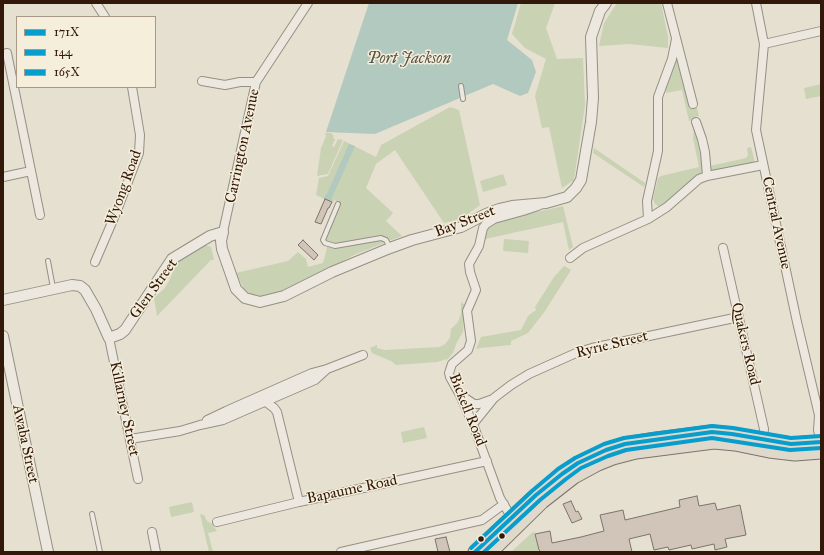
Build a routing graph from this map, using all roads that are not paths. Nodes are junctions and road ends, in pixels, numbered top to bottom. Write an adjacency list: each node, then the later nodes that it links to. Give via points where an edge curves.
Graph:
1 (96, 3): 6 (street)
2 (308, 3): 12 (street, Carrington Avenue)
3 (606, 3): 22 (street, Bay Street, via 600,11 591,37 593,98 581,180 567,196)
4 (667, 3): 8 (street)
5 (756, 3): 9 (street, Central Avenue)
6 (104, 16)
7 (821, 31): 9 (street)
8 (676, 39): 16 (street); 25 (street, via 672,59 658,97 658,151 648,201)
9 (764, 44): 18 (street, Central Avenue, via 756,130)
10 (7, 54): 19 (street)
11 (202, 81): 12 (street, via 225,85)
12 (256, 82): 26 (street, Carrington Avenue)
13 (461, 86): 15 (lane)
14 (132, 88): 31 (street, Wyong Road, via 140,131 139,153)
15 (463, 99)
16 (693, 104)
17 (696, 122): 20 (street, via 705,152)
18 (763, 165): 20 (street); 46 (street, Central Avenue, via 819,415 818,430)
19 (31, 171): 21 (street); 24 (street)
20 (707, 176): 25 (street, via 699,179 676,201)
21 (3, 177)
22 (546, 203): 27 (street, Bay Street, via 499,209 462,227); 39 (street, Bickell Road, via 494,219 483,228 479,246 469,264 476,290 467,311 471,341 468,350 450,368 450,378)
23 (338, 204): 27 (lane, via 322,240 325,243 335,246 381,238 386,240)
24 (40, 215)
25 (648, 219): 29 (street, via 583,248)
26 (223, 232): 27 (street, Bay Street, via 222,248 236,289 245,298 260,302 284,296 332,272); 36 (street, Glen Street, via 210,236 172,259 125,330)
27 (390, 248)
28 (723, 248): 34 (street, Quakers Road)
29 (570, 258)
30 (48, 261): 32 (lane)
31 (95, 262)
32 (54, 289): 33 (street); 36 (street, via 76,285 84,288)
33 (3, 300)
34 (738, 317): 40 (street, Ryrie Street, via 576,353 529,374); 45 (street, Quakers Road, via 764,429)
35 (3, 336): 56 (street, Awaba Street)
36 (109, 338): 44 (street, Killarney Street)
37 (363, 355): 38 (street)
38 (327, 369): 41 (street, via 315,380); 42 (street, via 226,410)
39 (460, 394): 40 (street, Ryrie Street, via 474,404); 43 (street, Bickell Road)
40 (494, 398): 43 (street, Ryrie Street)
41 (266, 402): 42 (street, via 223,420); 50 (street, via 277,412)
42 (200, 424): 44 (street, via 180,431)
43 (473, 424): 48 (street, Bickell Road)
44 (130, 439): 49 (street, Killarney Street)
45 (763, 440): 46 (highway, via 791,444); 54 (highway, via 732,434 700,433 625,444 606,450 562,474)
46 (821, 442)
47 (821, 452): 54 (highway, via 789,453 714,442 636,452 608,460 574,476)
48 (487, 461): 50 (street, Bapaume Road); 51 (street, Bickell Road)
49 (138, 479)
50 (299, 502): 53 (street, Bapaume Road)
51 (504, 504): 54 (street, Bickell Road); 59 (street, via 482,520)
52 (92, 514): 57 (lane)
53 (217, 522)
54 (515, 522): 60 (highway); 61 (highway)
55 (152, 532): 58 (street)
56 (48, 552)
57 (100, 552)
58 (156, 552)
59 (341, 552)
60 (474, 552)
61 (490, 552)

